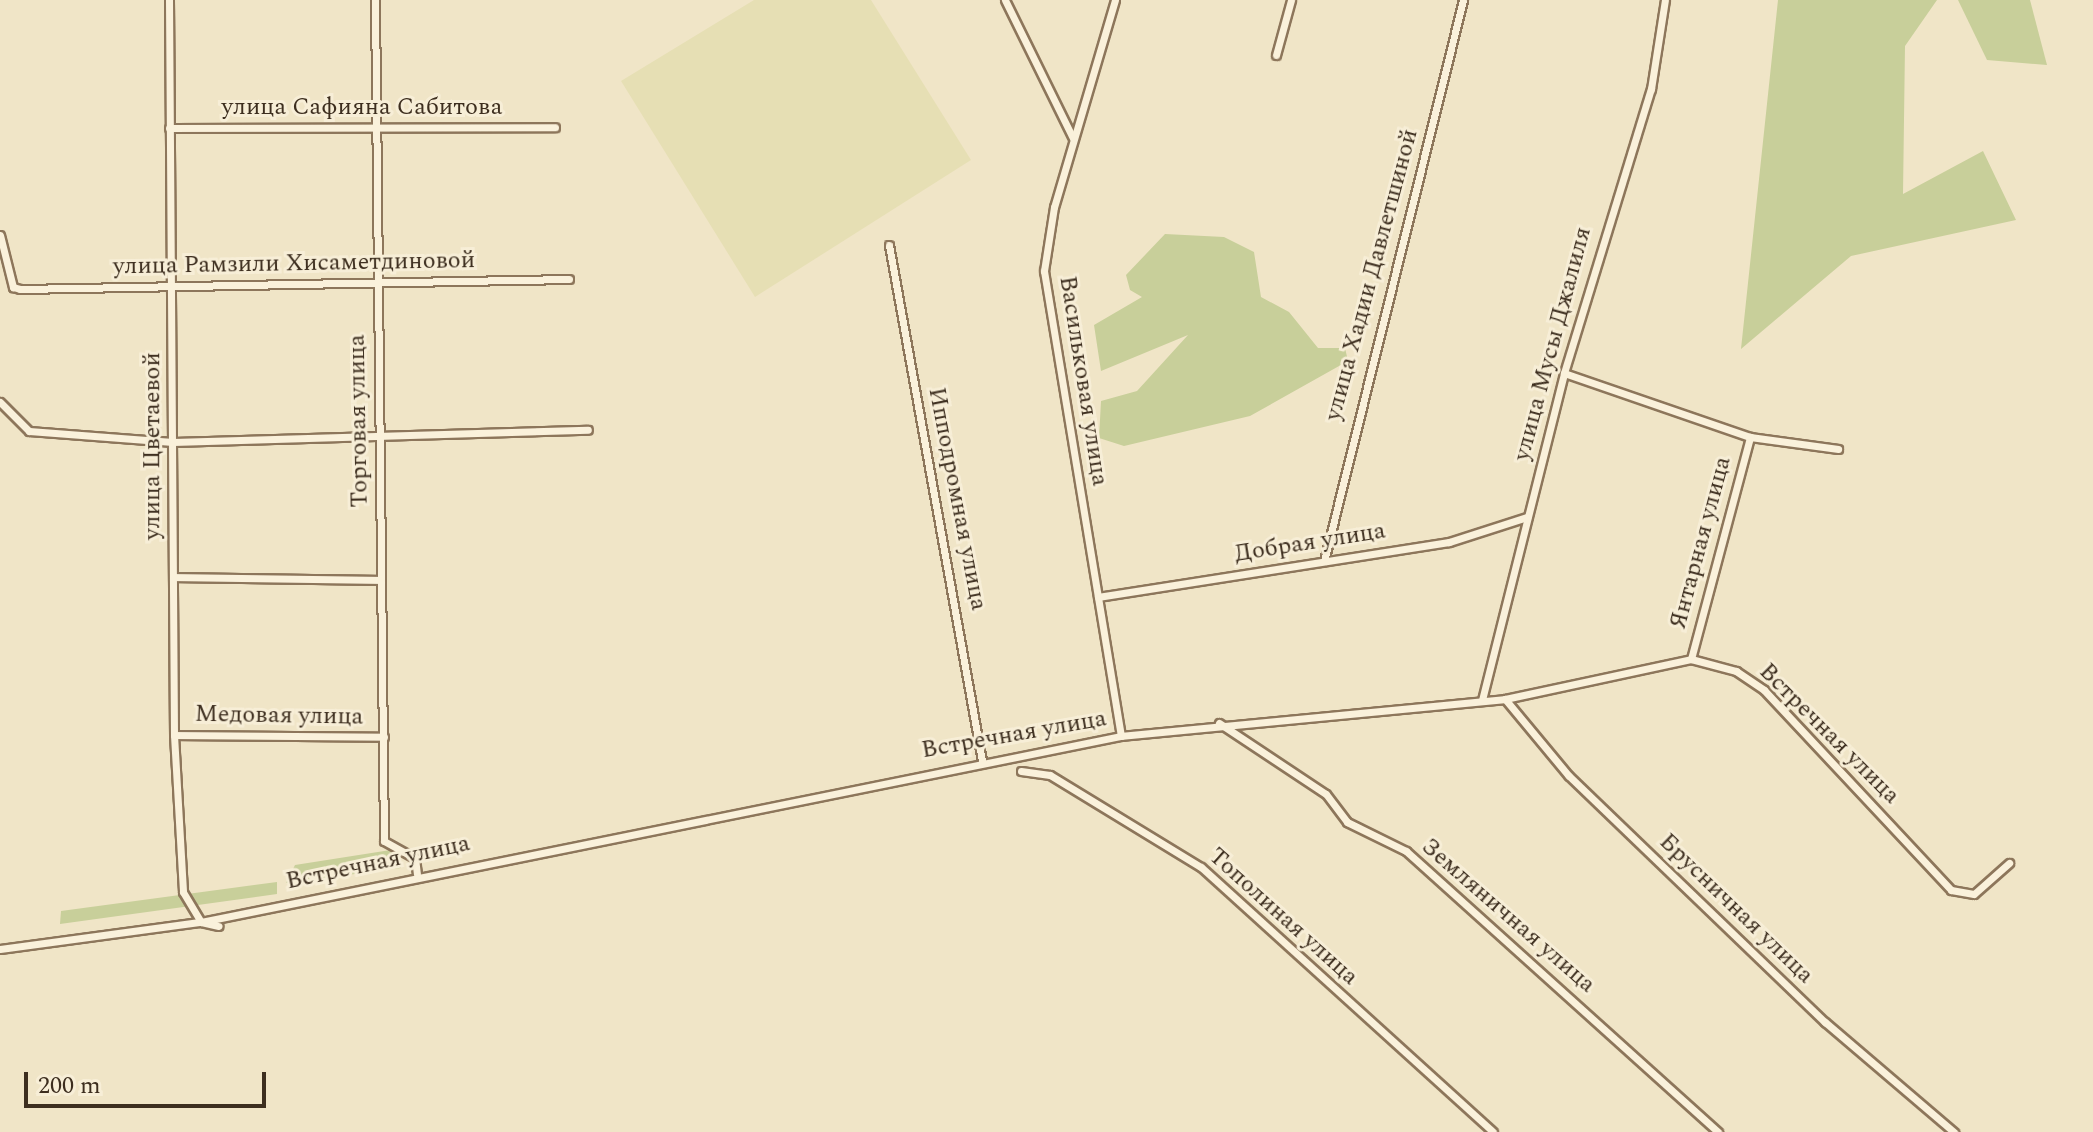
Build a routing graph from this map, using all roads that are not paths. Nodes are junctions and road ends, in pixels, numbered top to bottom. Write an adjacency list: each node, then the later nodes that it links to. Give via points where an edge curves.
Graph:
1 (169, 0): 10 (street, улица Цветаевой)
2 (375, 0): 11 (street, Торговая улица)
3 (1005, 0): 12 (street)
4 (1115, 0): 12 (street, Васильковая улица)
5 (1291, 0): 8 (street)
6 (1463, 0): 26 (street, улица Хадии Давлетшиной)
7 (1665, 0): 18 (street, улица Мусы Джалиля, via 1651,89)
8 (1276, 55)
9 (555, 127): 11 (street, улица Сафияна Сабитова)
10 (169, 128): 11 (street, улица Сафияна Сабитова); 17 (street, улица Цветаевой)
11 (376, 129): 16 (street, Торговая улица)
12 (1073, 138): 29 (street, Васильковая улица, via 1044,271)
13 (0, 235): 17 (street, улица Рамзили Хисаметдиновой, via 13,287)
14 (889, 245): 37 (street, Ипподромная улица)
15 (569, 279): 16 (street, улица Рамзили Хисаметдиновой)
16 (378, 280): 17 (street, улица Рамзили Хисаметдиновой); 21 (street, Торговая улица)
17 (173, 287): 23 (street, улица Цветаевой)
18 (1564, 373): 22 (street); 25 (street, улица Мусы Джалиля)
19 (0, 402): 23 (street, via 29,431)
20 (588, 430): 21 (street)
21 (379, 432): 23 (street); 28 (street, Торговая улица)
22 (1750, 437): 24 (street); 30 (street, Янтарная улица)
23 (173, 442): 27 (street, улица Цветаевой)
24 (1838, 449)
25 (1527, 517): 26 (street, Добрая улица, via 1449,542); 32 (street, улица Мусы Джалиля)
26 (1324, 561): 29 (street, Добрая улица)
27 (173, 577): 28 (street); 34 (street, улица Цветаевой)
28 (381, 580): 36 (street, Торговая улица)
29 (1098, 597): 35 (street, Васильковая улица)
30 (1691, 659): 31 (street, Встречная улица); 39 (street, Встречная улица, via 1736,671 1764,690 1951,890 1974,894)
31 (1505, 699): 32 (street, Встречная улица); 46 (street, Брусничная улица, via 1569,776 1715,917)
32 (1482, 700): 33 (street, Встречная улица)
33 (1219, 723): 35 (street, Встречная улица); 45 (street, Земляничная улица, via 1326,794 1347,822 1406,851)
34 (174, 735): 36 (street, Медовая улица); 41 (street, улица Цветаевой, via 183,892)
35 (1121, 736): 37 (street, Встречная улица)
36 (384, 737): 40 (street, Торговая улица, via 384,841 415,858)
37 (982, 761): 40 (street, Встречная улица)
38 (1021, 771): 44 (street, Тополиная улица, via 1050,775 1201,867)
39 (2009, 863)
40 (417, 874): 41 (street, Встречная улица)
41 (201, 922): 42 (street); 43 (street, Встречная улица)
42 (219, 926)
43 (0, 949)
44 (1493, 1132)
45 (1718, 1132)
46 (1954, 1132)

